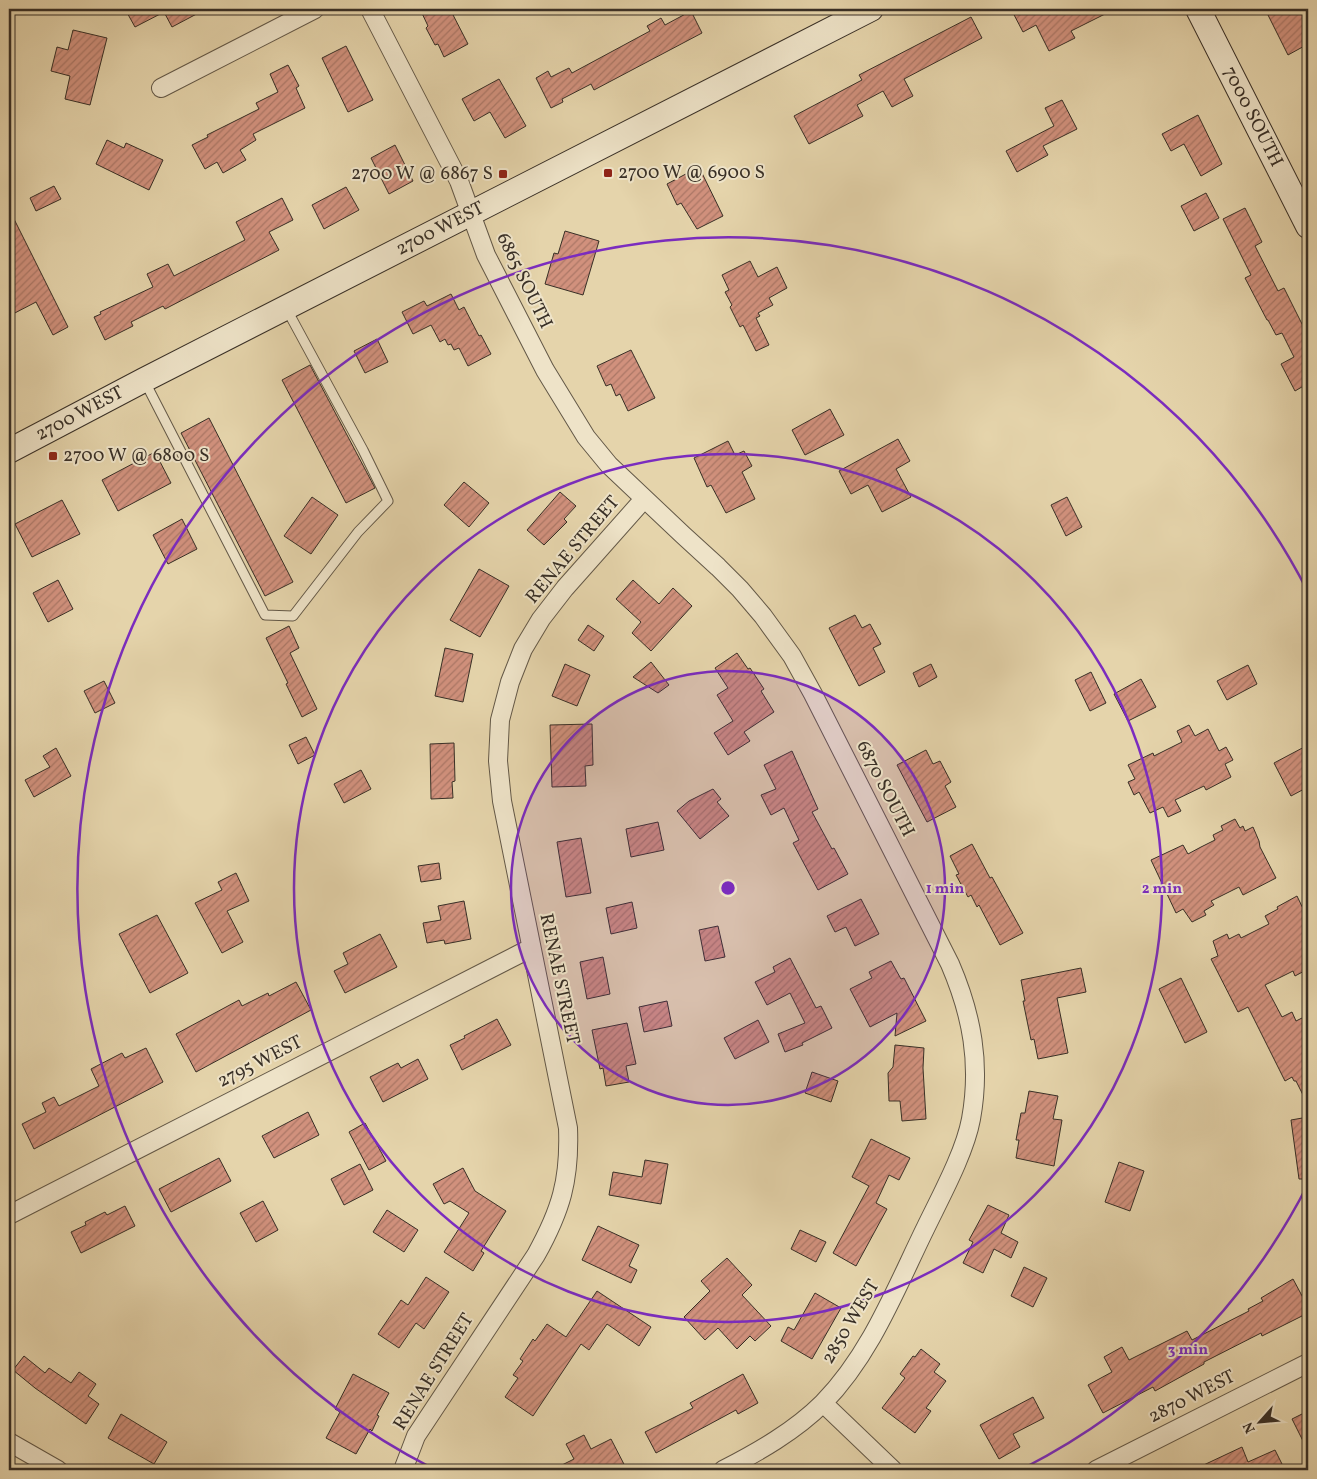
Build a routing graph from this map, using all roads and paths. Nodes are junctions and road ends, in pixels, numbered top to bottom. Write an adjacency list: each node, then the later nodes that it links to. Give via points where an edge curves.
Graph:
1 (315, 9): 5 (street)
2 (370, 9): 6 (street, 6865 SOUTH, via 459,181)
3 (871, 9): 6 (main road, 2700 WEST)
4 (1198, 9): 7 (main road, 7000 SOUTH)
5 (161, 88)
6 (470, 213): 8 (main road, 2700 WEST); 11 (street, 6865 SOUTH, via 486,255 564,404 609,465)
7 (1308, 226)
8 (286, 308): 9 (main road, 2700 WEST); 9 (lane, via 388,501 358,532 293,616 265,615)
9 (144, 380): 10 (main road, 2700 WEST)
10 (9, 451)
11 (644, 499): 12 (street, RENAE STREET, via 541,619 523,649 500,720 498,761 502,801); 13 (street, 6870 SOUTH, via 740,589 792,656 950,964 964,1000 975,1055 971,1120)
12 (531, 948): 14 (street, 2795 WEST); 19 (street, RENAE STREET, via 568,1128 568,1172 560,1206 536,1255 416,1436)
13 (961, 1150): 16 (street, 2850 WEST, via 882,1320 855,1364)
14 (9, 1215)
15 (1308, 1363): 22 (street, 2870 WEST)
16 (823, 1403): 20 (street, 2850 WEST, via 792,1428); 21 (street)
17 (9, 1442): 18 (street)
18 (58, 1470)
19 (403, 1470)
20 (723, 1470)
21 (893, 1470)
22 (1096, 1470)

